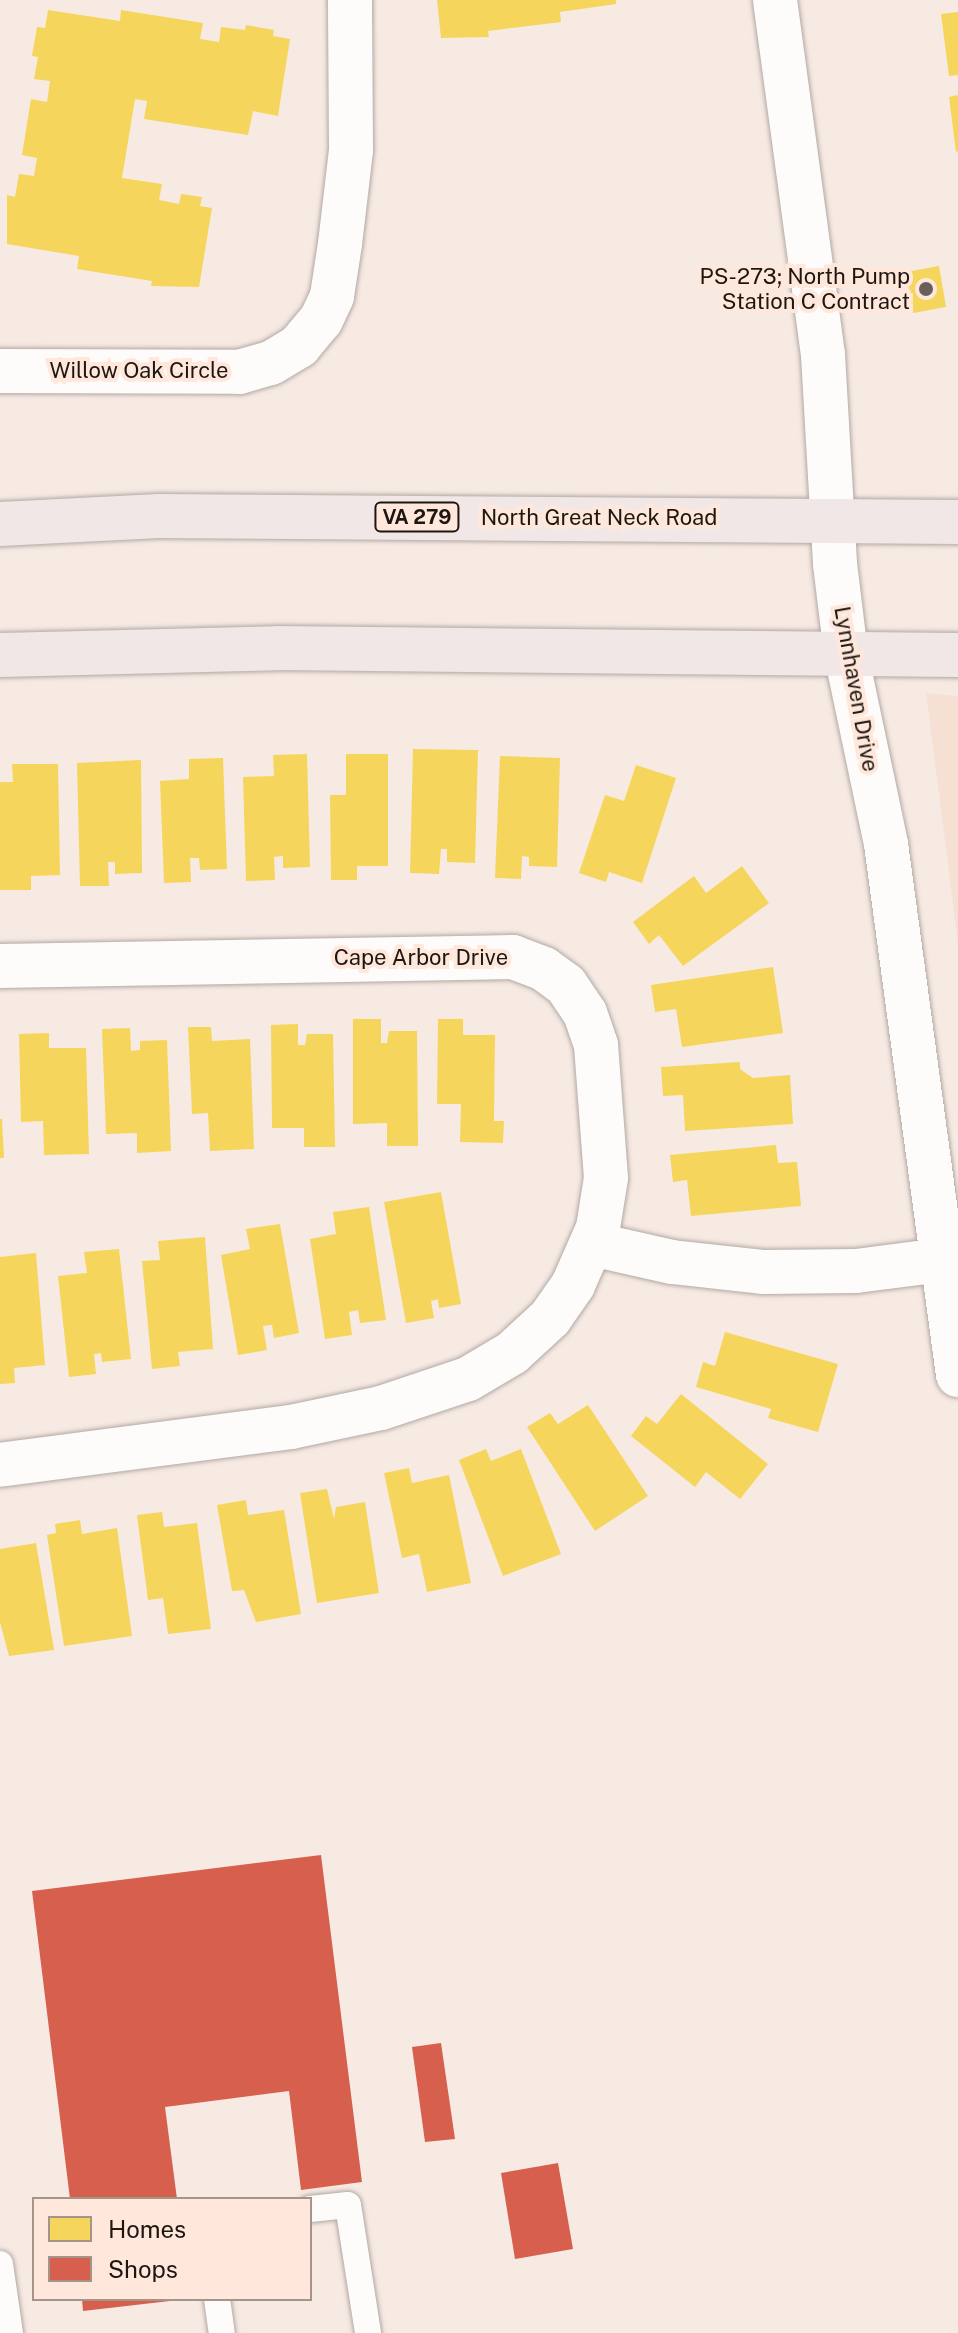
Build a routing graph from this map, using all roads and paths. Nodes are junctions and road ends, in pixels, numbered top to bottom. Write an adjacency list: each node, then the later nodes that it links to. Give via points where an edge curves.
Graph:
1 (350, 0): 3 (street, Willow Oak Circle, via 351,150 340,244 332,296 321,320 299,346 271,363 239,372)
2 (775, 0): 4 (street, Lynnhaven Drive, via 823,355)
3 (0, 371)
4 (833, 520): 5 (main road, North Great Neck Road / VA 279); 6 (main road, North Great Neck Road / VA 279, via 159,516); 7 (street, Lynnhaven Drive)
5 (958, 522)
6 (0, 524)
7 (846, 654): 8 (main road, via 277,648); 9 (main road); 12 (street, Lynnhaven Drive, via 886,844)
8 (0, 655)
9 (958, 655)
10 (0, 966): 11 (street, Cape Arbor Drive, via 379,956 513,957 544,969 566,985 585,1013 596,1045 606,1178)
11 (592, 1244): 12 (street, via 672,1262 764,1272 856,1271); 14 (street, Cape Arbor Drive, via 550,1318 512,1353 468,1379 381,1408 291,1427)
12 (950, 1257): 13 (street, Lynnhaven Drive)
13 (958, 1375)
14 (0, 1465)
15 (312, 2209): 20 (lane, via 348,2205)
16 (0, 2264): 18 (lane)
17 (217, 2301): 19 (lane)
18 (10, 2333)
19 (222, 2333)
20 (368, 2333)

